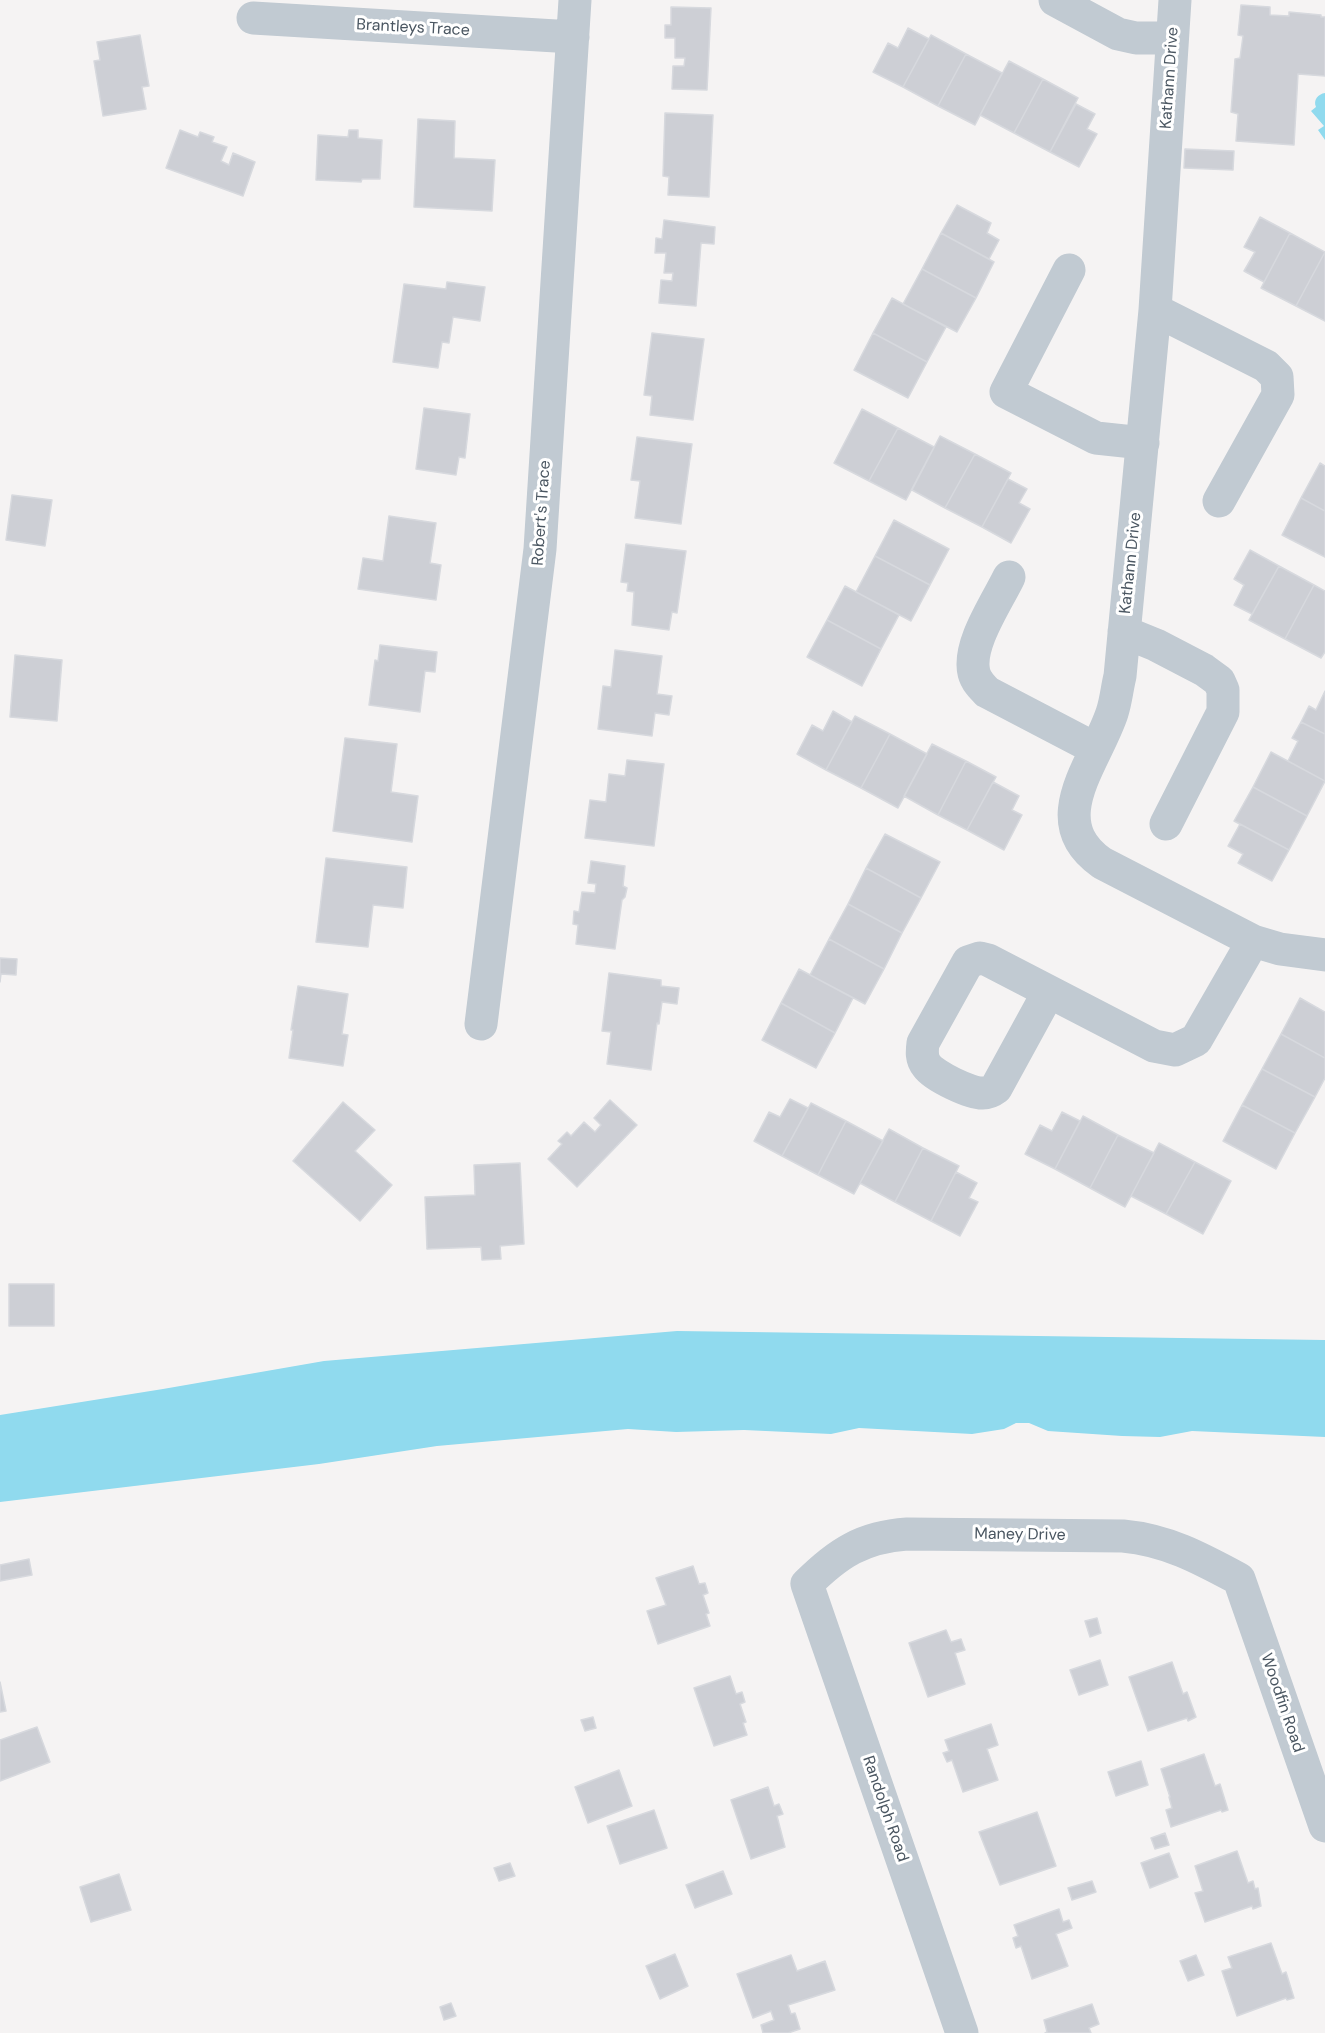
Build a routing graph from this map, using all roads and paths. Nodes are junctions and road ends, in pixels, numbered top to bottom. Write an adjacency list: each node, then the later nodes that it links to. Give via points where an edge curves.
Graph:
1 (575, 0): 5 (street, Robert's Trace)
2 (1055, 0): 6 (street, via 1126,36)
3 (1175, 0): 6 (street, Kathann Drive)
4 (253, 18): 5 (street, Brantleys Trace)
5 (573, 37): 18 (street, Robert's Trace, via 540,549)
6 (1172, 38): 8 (street, Kathann Drive)
7 (1069, 270): 9 (street, via 1006,392 1096,438)
8 (1155, 310): 9 (street, Kathann Drive); 10 (street, via 1266,366 1277,377 1278,395)
9 (1143, 443): 12 (street, Kathann Drive)
10 (1219, 501)
11 (1009, 577): 13 (street, via 973,652 978,683 987,692)
12 (1124, 632): 13 (street, Kathann Drive, via 1112,712); 14 (street, via 1204,670 1219,681 1223,690 1223,712)
13 (1096, 749): 15 (street, Kathann Drive, via 1080,783 1072,814 1074,828 1088,853)
14 (1166, 824)
15 (1253, 941): 16 (street, Kathann Drive, via 1280,950); 17 (street, via 1196,1040 1175,1050 1154,1046)
16 (1325, 955)
17 (1048, 993)
18 (481, 1024)
19 (1239, 1579): 20 (street, Maney Drive, via 1198,1557 1149,1539 907,1533 883,1536 852,1548); 21 (street, Woodfin Road)
20 (807, 1584): 22 (street, Randolph Road)
21 (1325, 1826)
22 (963, 2033)

